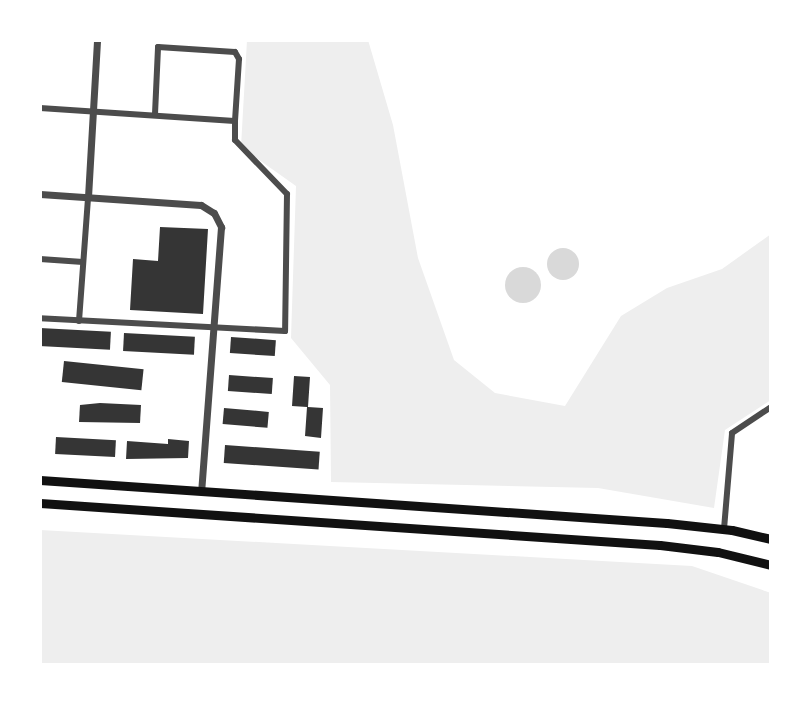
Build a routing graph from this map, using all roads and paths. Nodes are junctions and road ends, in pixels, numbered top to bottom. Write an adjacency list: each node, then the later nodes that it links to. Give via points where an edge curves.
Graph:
1 (97, 40): 4 (street)
2 (160, 44): 5 (street); 6 (street, via 238,54)
3 (40, 108): 4 (street)
4 (93, 111): 5 (street); 8 (street)
5 (155, 114): 6 (street)
6 (235, 121): 13 (street, via 235,140 287,194 285,331)
7 (40, 194): 8 (street)
8 (88, 197): 10 (street); 13 (street, via 201,205 214,213 221,227)
9 (40, 259): 10 (street)
10 (83, 262): 12 (street)
11 (40, 318): 12 (street)
12 (79, 321): 13 (street)
13 (213, 327): 16 (street)
14 (771, 407): 18 (street, via 732,433)
15 (40, 480): 16 (main road)
16 (201, 491): 18 (main road)
17 (40, 503): 20 (main road, via 660,545)
18 (724, 529): 19 (main road)
19 (771, 539)
20 (771, 565)

